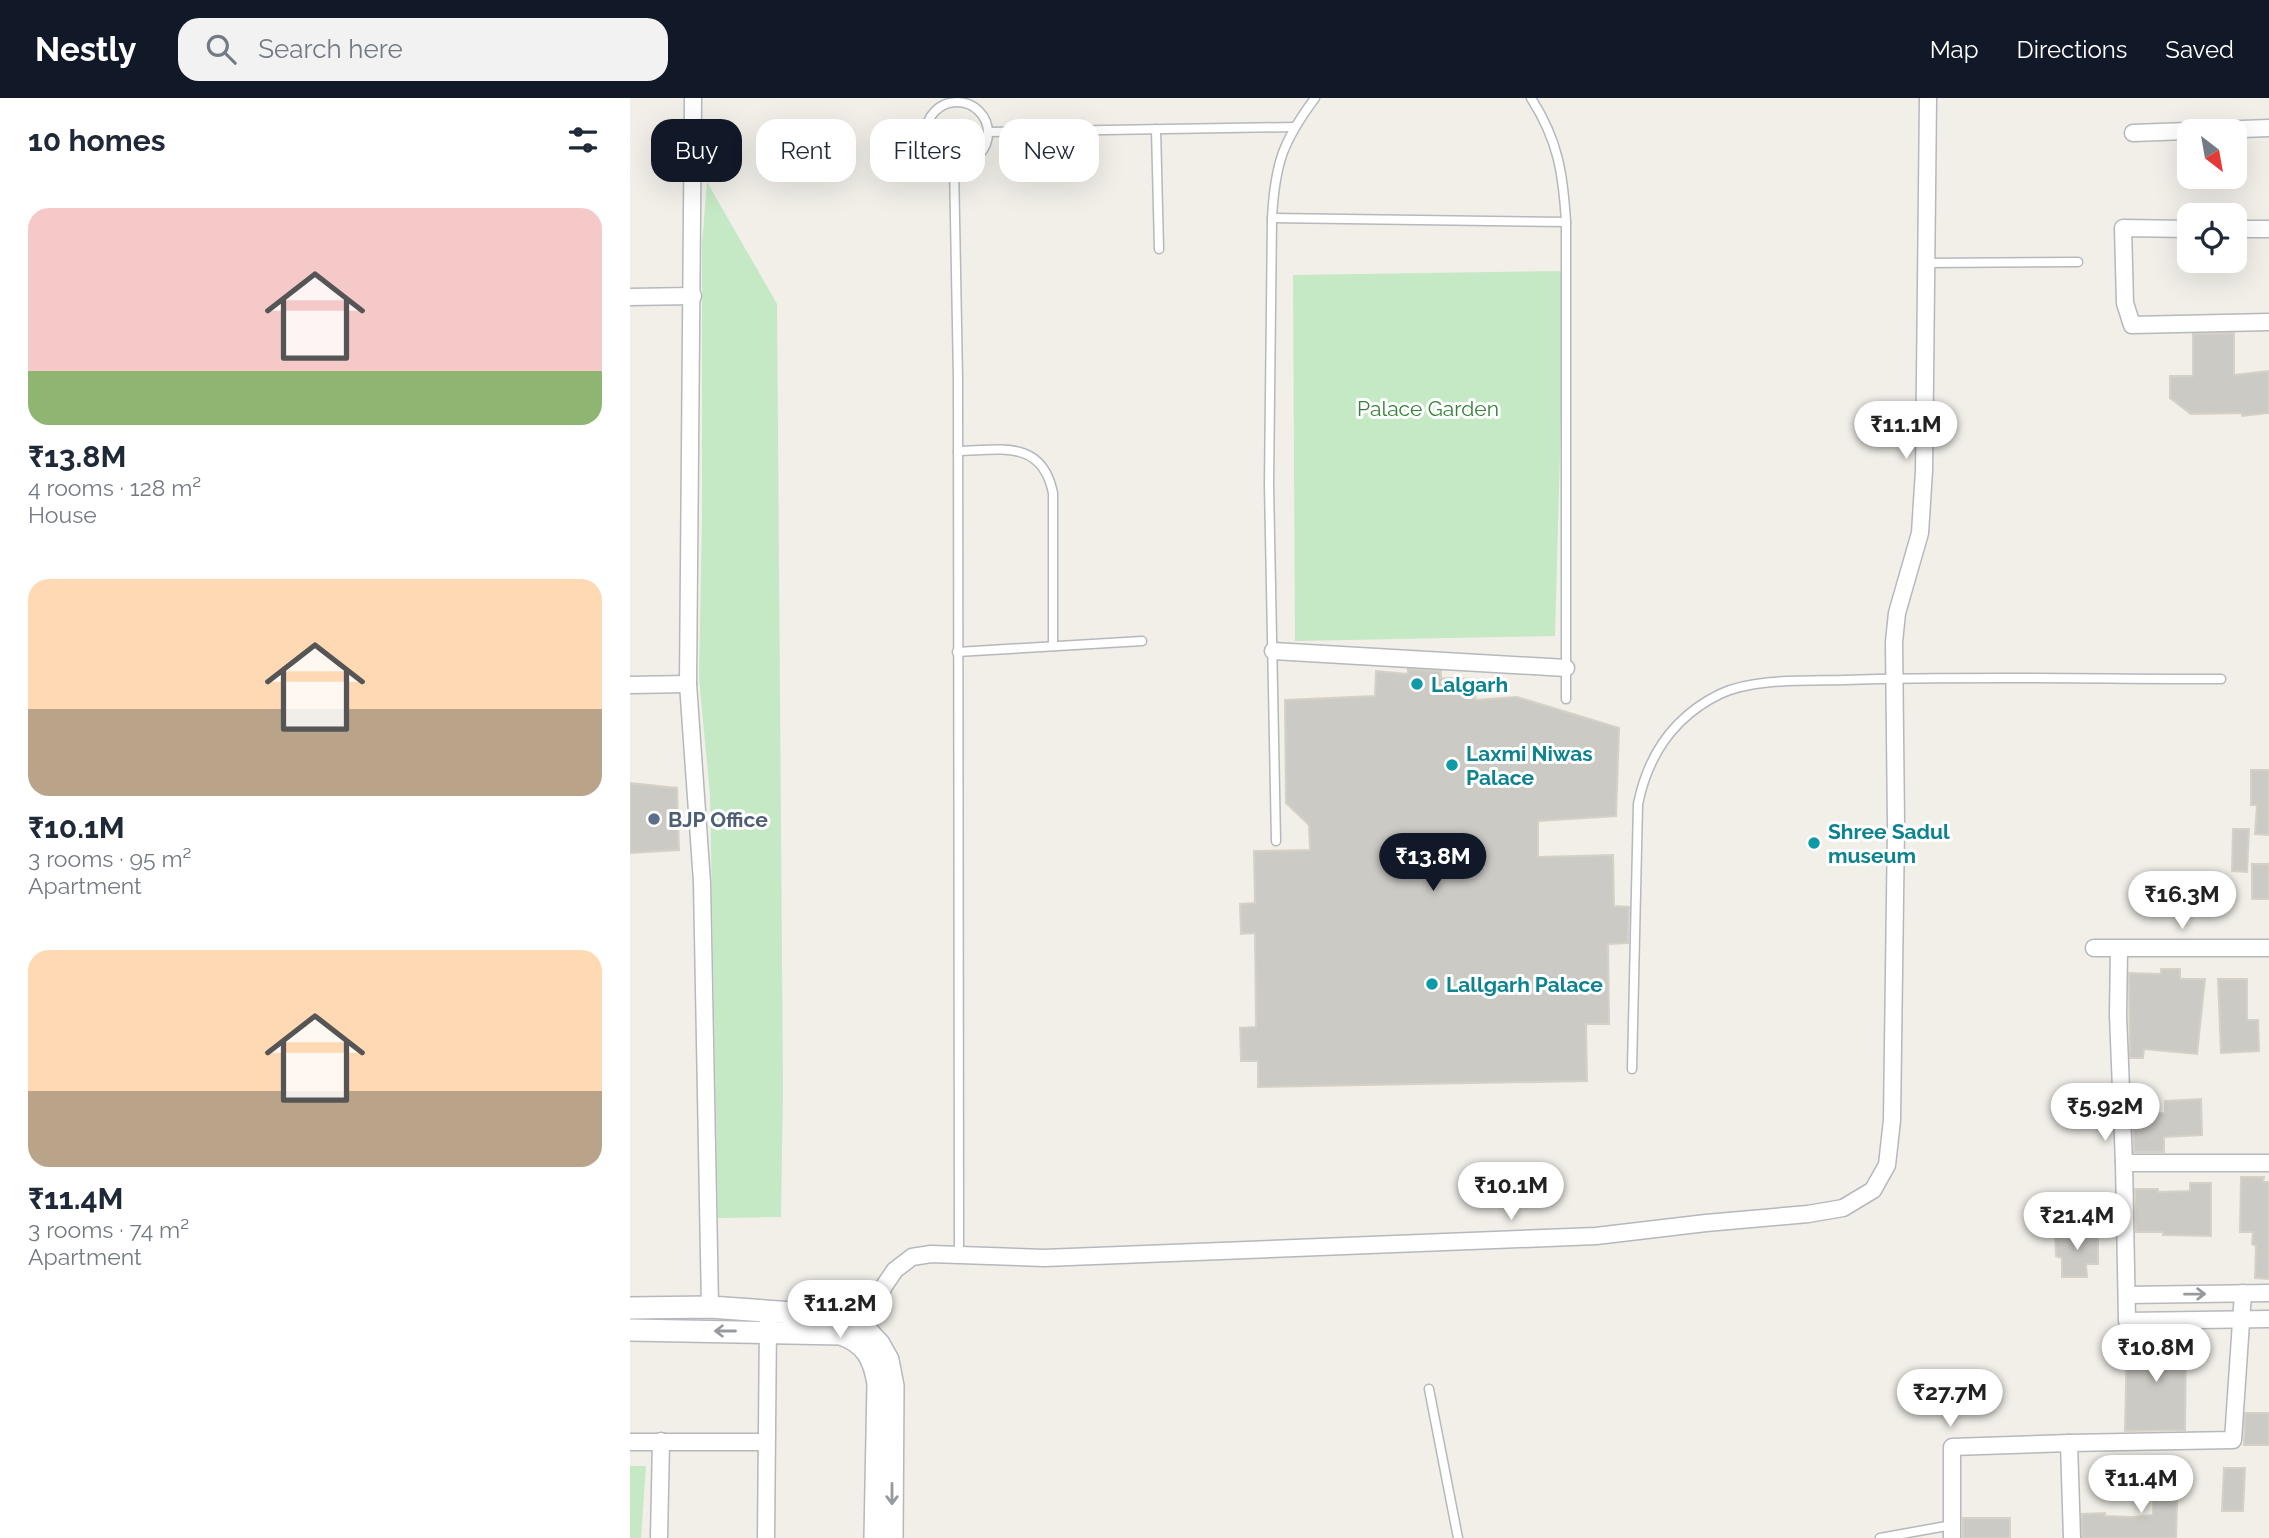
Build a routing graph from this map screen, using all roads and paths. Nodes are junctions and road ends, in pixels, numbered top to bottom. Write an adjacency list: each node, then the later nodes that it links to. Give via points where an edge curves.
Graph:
1 (694, 98): 22 (street)
2 (1315, 98): 7 (lane)
3 (1531, 98): 15 (lane, via 1554,140 1563,177)
4 (1928, 98): 21 (street)
5 (946, 100): 6 (lane); 10 (lane, via 976,107)
6 (929, 119)
7 (1294, 127): 9 (lane); 14 (lane, via 1279,158)
8 (2269, 128): 11 (street)
9 (1156, 129): 10 (lane); 19 (lane)
10 (988, 132): 12 (lane)
11 (2133, 133)
12 (985, 143)
13 (954, 182): 25 (lane)
14 (1272, 218): 15 (lane); 28 (lane, via 1269,485)
15 (1566, 222): 30 (lane)
16 (2177, 229): 24 (street, via 2123,228 2125,303 2132,325)
17 (2247, 229): 18 (street)
18 (2269, 229)
19 (1159, 249)
20 (2078, 262): 21 (lane)
21 (1926, 263): 31 (street, via 1920,533 1896,613)
22 (693, 296): 23 (street); 33 (street)
23 (630, 297)
24 (2269, 322)
25 (958, 451): 27 (lane, via 1012,450 1042,463 1050,476); 29 (lane)
26 (1142, 641): 27 (lane)
27 (1053, 646): 29 (lane)
28 (1273, 651): 30 (street); 36 (lane)
29 (957, 652): 43 (lane)
30 (1566, 668): 35 (lane)
31 (1894, 678): 32 (lane); 40 (lane, via 1780,682 1720,694 1670,731 1653,756 1637,804); 43 (street, via 1892,1120 1887,1165 1873,1190 1843,1208 1808,1214 1596,1236 1044,1258)
32 (2221, 679)
33 (688, 684): 34 (street); 47 (street, via 702,882)
34 (630, 685)
35 (1566, 699)
36 (1276, 841)
37 (2094, 948): 39 (street)
38 (2269, 948): 39 (street)
39 (2119, 950): 41 (street)
40 (1632, 1069)
41 (2124, 1163): 42 (street); 46 (street)
42 (2269, 1163)
43 (959, 1255): 53 (street, via 912,1257 895,1270)
44 (2243, 1293): 45 (street); 46 (street, one-way to 44); 49 (street)
45 (2269, 1293)
46 (2127, 1295): 49 (street, via 2127,1321)
47 (710, 1307): 48 (street); 51 (street)
48 (630, 1308)
49 (2241, 1319): 50 (street); 58 (street, via 2233,1440)
50 (2269, 1319)
51 (768, 1322): 52 (street, one-way to 52); 53 (street, via 821,1315); 57 (street); 62 (street, via 841,1334 856,1340 875,1364)
52 (630, 1330)
53 (866, 1330): 63 (street, one-way to 63, via 888,1360 893,1386)
54 (1429, 1389): 64 (lane)
55 (661, 1441): 56 (street); 57 (street); 60 (street)
56 (630, 1442)
57 (766, 1442): 61 (street)
58 (2069, 1443): 59 (street, via 1952,1447); 66 (street)
59 (1952, 1532): 65 (lane)
60 (659, 1538)
61 (766, 1538)
62 (875, 1538)
63 (892, 1538)
64 (1458, 1538)
65 (1880, 1538)
66 (2072, 1538)

